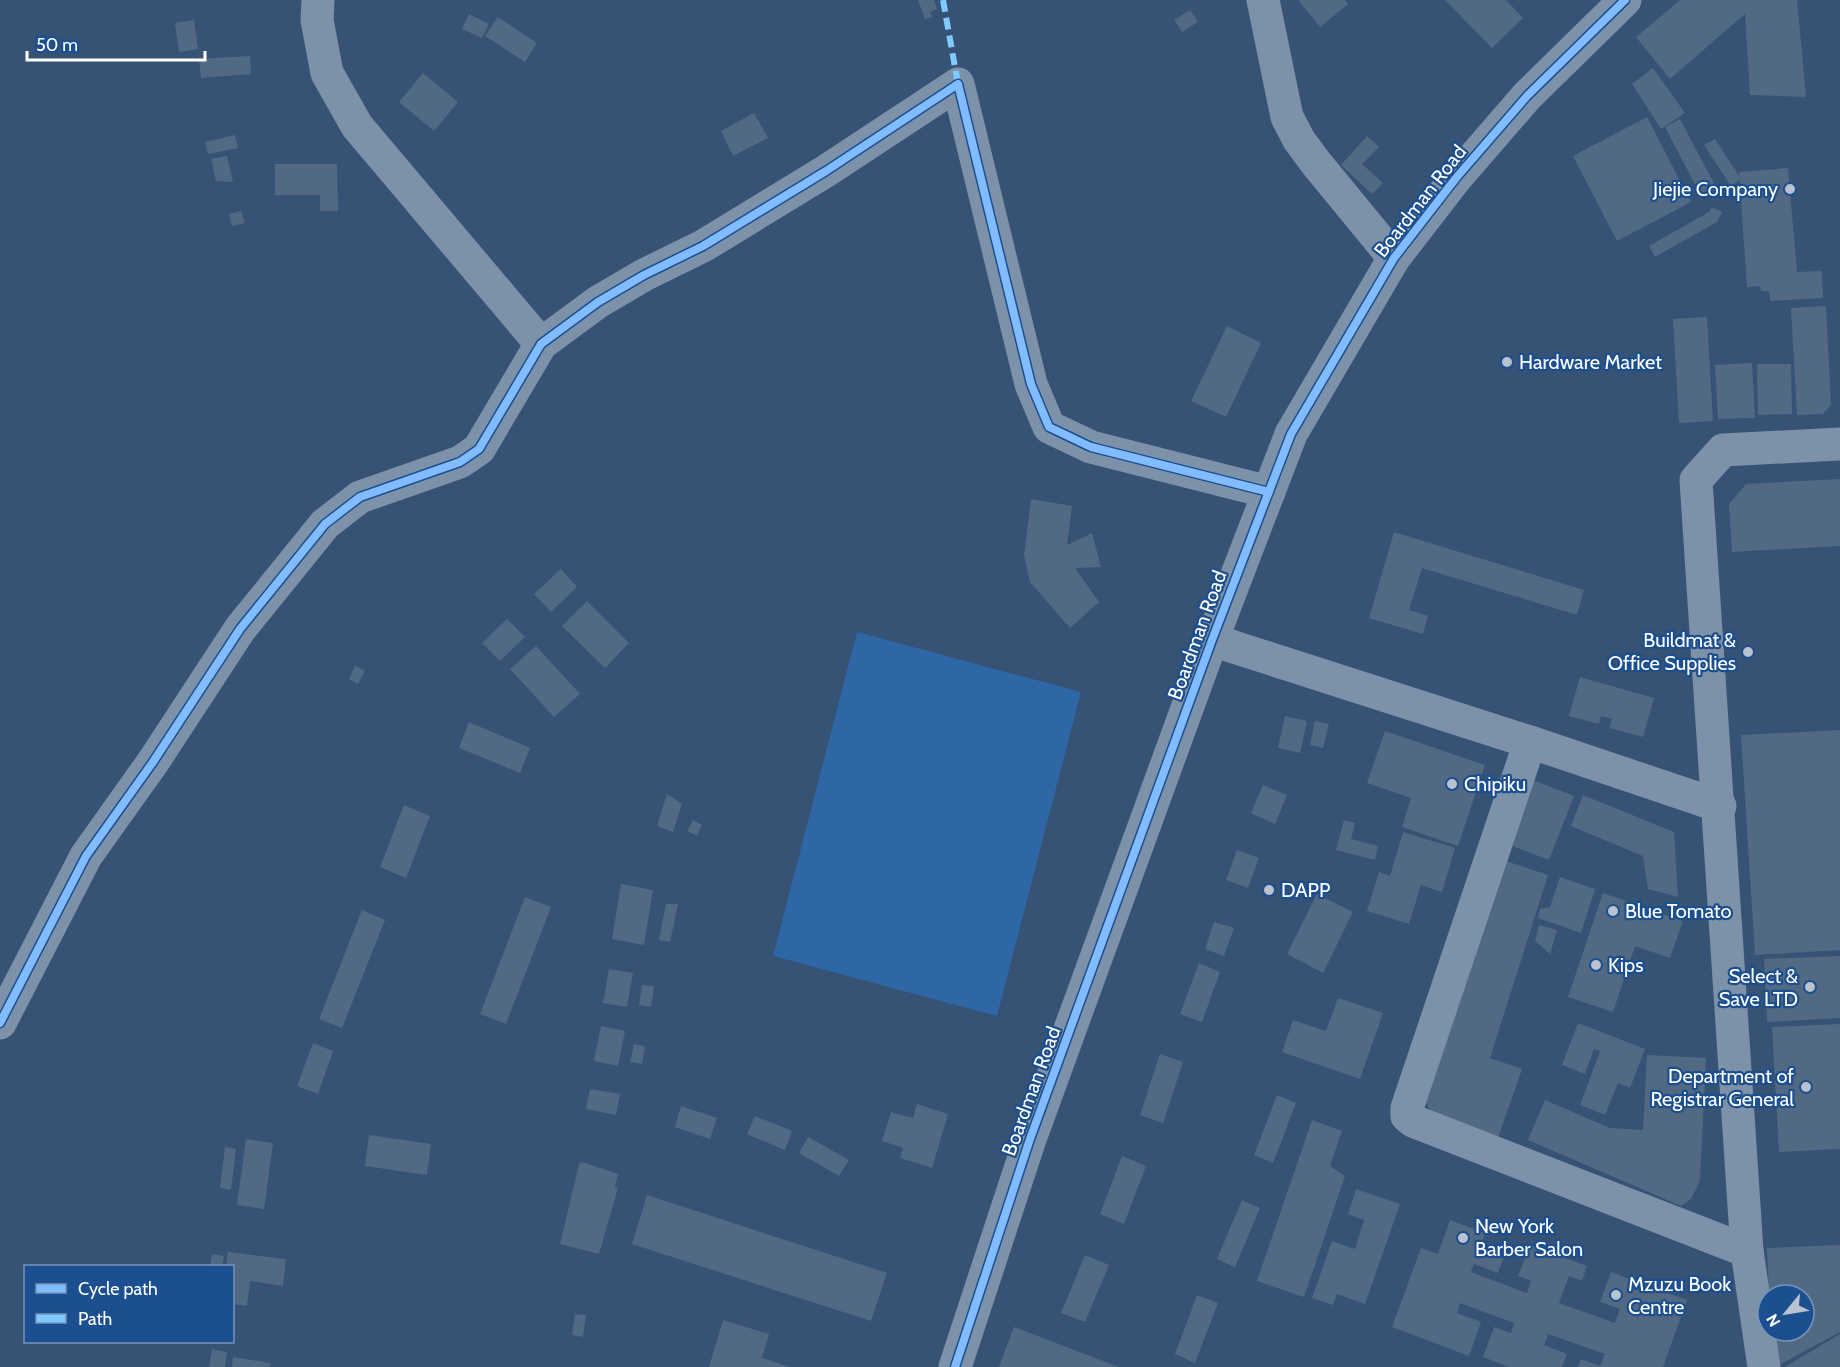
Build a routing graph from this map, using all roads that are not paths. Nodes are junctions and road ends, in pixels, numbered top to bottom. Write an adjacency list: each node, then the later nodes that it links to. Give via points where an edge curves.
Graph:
1 (318, 0): 5 (street, via 317,20 327,73 357,126)
2 (1263, 0): 4 (street, via 1287,117 1316,164)
3 (1625, 0): 4 (street, Boardman Road, via 1527,96)
4 (1394, 258): 7 (street, Boardman Road, via 1291,434)
5 (541, 344): 7 (street, via 598,302 703,246 958,84 1031,384 1049,427 1091,447); 11 (street, via 479,449 460,462 360,497 325,524 240,629 86,856)
6 (1840, 444): 10 (street, via 1723,450 1696,480)
7 (1269, 492): 8 (street, Boardman Road)
8 (1212, 640): 9 (street); 13 (street, Boardman Road, via 1030,1139)
9 (1530, 742): 10 (street); 12 (street, via 1407,1116)
10 (1720, 806): 12 (street)
11 (0, 1023)
12 (1747, 1251): 14 (street)
13 (955, 1367)
14 (1764, 1367)

